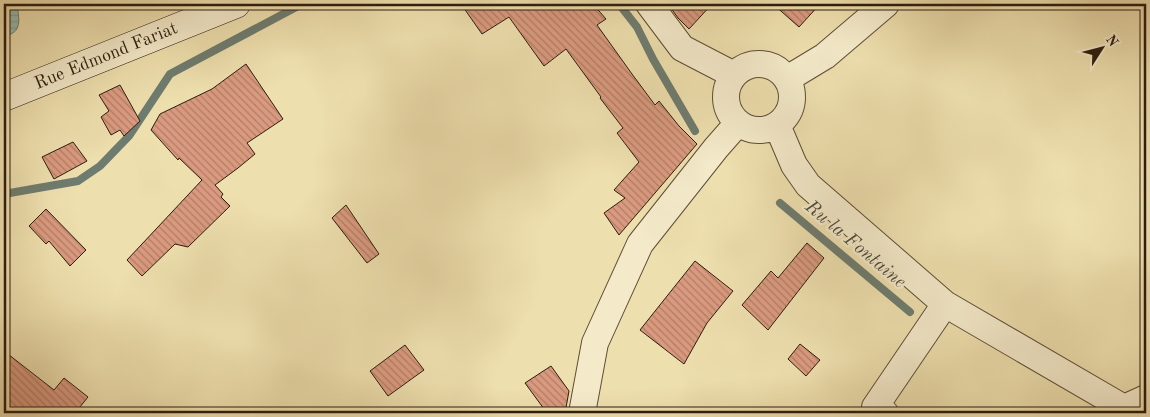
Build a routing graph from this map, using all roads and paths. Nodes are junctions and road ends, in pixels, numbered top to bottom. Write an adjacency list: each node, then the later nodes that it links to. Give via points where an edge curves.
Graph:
1 (236, 4): 6 (street, Rue Edmond Fariat)
2 (649, 4): 4 (street, via 682,48)
3 (886, 4): 5 (street, via 826,56)
4 (734, 75): 5 (street, via 751,64 762,64 772,66); 7 (street, via 728,84 726,105)
5 (787, 79): 8 (street, via 792,99 790,109)
6 (4, 97)
7 (738, 123): 8 (street, via 757,130); 11 (street, via 640,244 595,343)
8 (778, 125): 9 (street, via 794,165 808,185)
9 (945, 304): 10 (street, via 1124,408); 12 (street, via 875,406)
10 (1146, 398)
11 (582, 413)
12 (885, 413)

